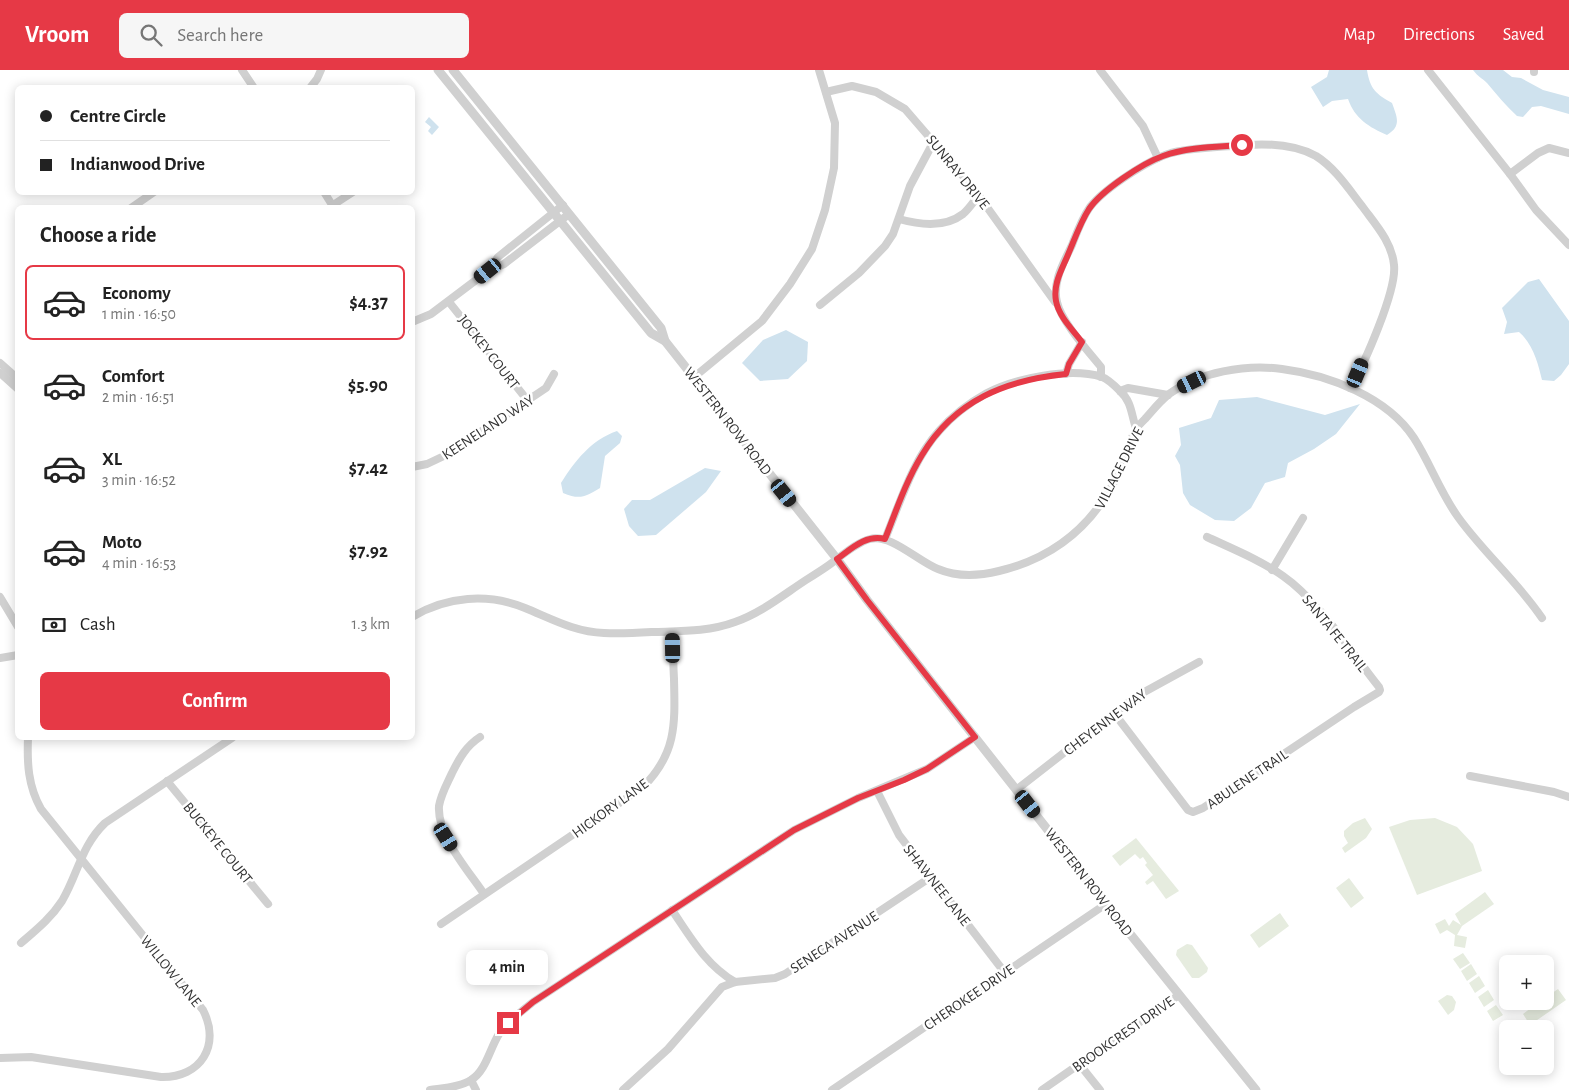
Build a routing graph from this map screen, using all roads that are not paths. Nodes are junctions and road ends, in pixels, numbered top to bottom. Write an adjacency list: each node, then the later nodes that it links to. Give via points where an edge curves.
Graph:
1 (242, 70): 8 (street)
2 (321, 70): 9 (street)
3 (438, 70): 22 (street, WESTERN ROW ROAD)
4 (453, 70): 20 (street, WESTERN ROW ROAD)
5 (819, 70): 10 (street)
6 (1100, 70): 13 (street, via 1143,126)
7 (1428, 70): 14 (street)
8 (252, 85)
9 (312, 85)
10 (826, 92): 11 (street, SUNRAY DRIVE, via 852,86 876,92 905,109); 37 (street, via 835,122 834,168 812,249 762,321)
11 (934, 141): 17 (street, SUNRAY DRIVE); 23 (street, via 910,186)
12 (1569, 153): 14 (street, via 1549,148)
13 (1158, 158): 27 (street, via 1106,191 1088,210 1059,275 1056,290); 39 (street, via 1199,149 1280,146 1316,157 1344,182 1383,235 1391,249 1394,264 1389,296)
14 (1510, 174): 24 (street, via 1536,210)
15 (150, 195): 18 (street)
16 (349, 195): 19 (street)
17 (978, 196): 23 (street, via 964,213 939,224); 27 (street, SUNRAY DRIVE)
18 (136, 205)
19 (335, 205)
20 (563, 205): 21 (street, WESTERN ROW ROAD); 22 (street)
21 (569, 214): 22 (street); 29 (street, WESTERN ROW ROAD, via 661,328)
22 (557, 217): 25 (street, via 498,257 488,271); 29 (street, WESTERN ROW ROAD, via 651,333)
23 (899, 219): 26 (street, via 893,234 874,259)
24 (1569, 245)
25 (449, 302): 28 (street); 42 (street, JOCKEY COURT)
26 (820, 305)
27 (1058, 306): 30 (street, SUNRAY DRIVE)
28 (415, 321)
29 (664, 341): 37 (street, WESTERN ROW ROAD)
30 (1082, 342): 34 (street); 36 (street, SUNRAY DRIVE, via 1101,368)
31 (0, 363): 35 (street)
32 (0, 373): 38 (street)
33 (554, 374): 42 (street, KEENELAND WAY, via 546,388)
34 (1066, 374): 36 (street); 47 (street, via 1033,378 996,389 955,415 921,457)
35 (15, 376)
36 (1102, 377): 40 (street)
37 (693, 378): 48 (street, WESTERN ROW ROAD)
38 (15, 386)
39 (1350, 388): 41 (street, VILLAGE DRIVE, via 1293,371 1260,368 1211,375); 52 (street, VILLAGE DRIVE, via 1380,405 1405,426 1457,516 1529,598)
40 (1120, 390): 41 (street, via 1128,388); 43 (street, via 1130,403)
41 (1168, 395): 43 (street, VILLAGE DRIVE)
42 (528, 401): 44 (street, KEENELAND WAY, via 446,455)
43 (1136, 428): 47 (street, VILLAGE DRIVE, via 1116,480 1096,512 1070,539 1037,558 1001,571 958,574 923,562)
44 (415, 466)
45 (1303, 518): 49 (street)
46 (1207, 537): 49 (street, SANTA FE TRAIL)
47 (885, 539): 48 (street, via 868,539)
48 (837, 559): 54 (street, via 738,621 706,630); 61 (street, WESTERN ROW ROAD)
49 (1272, 570): 58 (street, SANTA FE TRAIL, via 1308,597)
50 (0, 597): 53 (street)
51 (415, 616): 54 (street, via 434,606 477,598 510,602 581,630 613,634)
52 (1542, 618)
53 (15, 622)
54 (672, 632): 71 (street, HICKORY LANE, via 675,724 671,745 658,770 644,787)
55 (15, 656): 56 (street)
56 (0, 658)
57 (1199, 662): 59 (street, CHEYENNE WAY, via 1146,690)
58 (1380, 690): 59 (street, ABULENE TRAIL, via 1193,812 1188,810)
59 (1114, 713): 66 (street, CHEYENNE WAY)
60 (480, 737): 71 (street, via 464,752 443,790 439,806 446,837)
61 (975, 737): 66 (street, WESTERN ROW ROAD); 67 (street, via 927,769)
62 (28, 740): 69 (street, WILLOW LANE, via 28,772 36,799)
63 (229, 740): 65 (street)
64 (1470, 776): 68 (street)
65 (167, 781): 69 (street, via 105,823 90,840); 72 (street, BUCKEYE COURT)
66 (1016, 790): 73 (street, WESTERN ROW ROAD)
67 (877, 791): 70 (street, SHAWNEE LANE, via 899,835); 74 (street, via 794,830)
68 (1569, 797)
69 (80, 859): 76 (street, via 54,913); 80 (street, WILLOW LANE, via 203,1010 210,1029 207,1050 196,1067 172,1078 31,1057)
70 (931, 877): 77 (street, SHAWNEE LANE); 78 (street, SENECA AVENUE, via 785,974)
71 (484, 894): 75 (street, HICKORY LANE)
72 (268, 904)
73 (1106, 904): 77 (street, CHEROKEE DRIVE); 79 (street, WESTERN ROW ROAD)
74 (672, 910): 78 (street, via 706,959); 82 (street, via 533,1002 508,1023 497,1036 480,1071)
75 (441, 924)
76 (21, 943)
77 (1005, 973): 86 (street, CHEROKEE DRIVE)
78 (735, 982): 85 (street, SENECA AVENUE, via 722,987 668,1049)
79 (1178, 995): 81 (street, BROOKCREST DRIVE); 89 (street, WESTERN ROW ROAD)
80 (0, 1058)
81 (1080, 1064): 87 (street, BROOKCREST DRIVE); 88 (street)
82 (471, 1080): 83 (street); 84 (street)
83 (430, 1090)
84 (476, 1090)
85 (623, 1090)
86 (832, 1090)
87 (1042, 1090)
88 (1100, 1090)
89 (1256, 1090)

